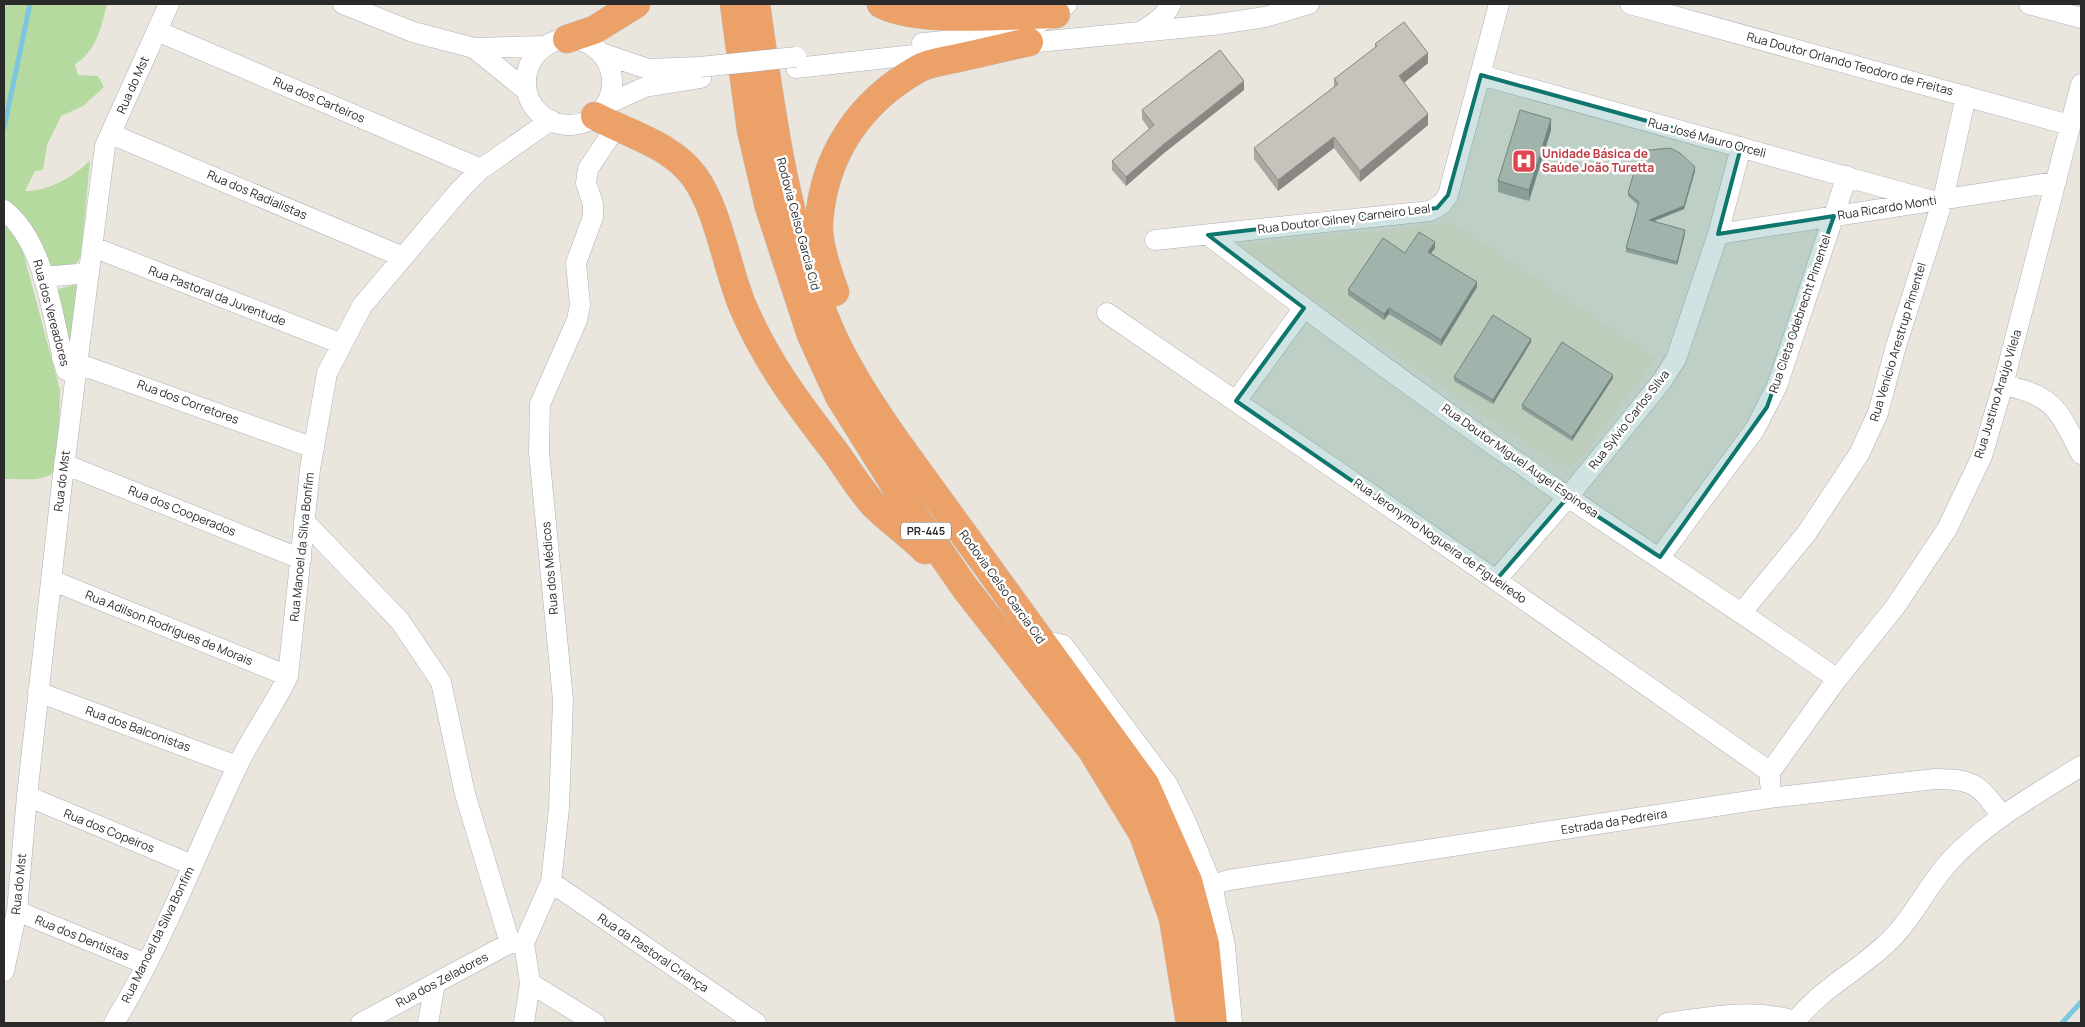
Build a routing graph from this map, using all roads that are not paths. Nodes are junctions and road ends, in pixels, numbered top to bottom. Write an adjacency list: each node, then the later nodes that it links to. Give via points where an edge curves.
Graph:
1 (169, 4): 14 (street, Rua do Mst)
2 (343, 4): 18 (street, via 413,32)
3 (636, 4): 17 (highway, via 594,30)
4 (734, 4): 60 (highway, Rodovia Celso Garcia Cid / PR-445, via 751,130 769,208 811,335 838,396)
5 (756, 4): 50 (highway, Rodovia Celso Garcia Cid / PR-445, via 774,126 809,273 831,330 869,401)
6 (881, 4): 12 (highway, via 926,16)
7 (1171, 4): 15 (street, via 1168,12)
8 (1309, 4): 15 (street, via 1265,17)
9 (1500, 4): 22 (street, Rua Doutor Gilney Carneiro Leal)
10 (1630, 4): 25 (street, Rua Doutor Orlando Teodoro de Freitas)
11 (2029, 4): 13 (street)
12 (1061, 9): 20 (street, via 1035,25 1014,31)
13 (2081, 18)
14 (157, 31): 29 (street, Rua do Mst); 31 (street, Rua dos Carteiros)
15 (1140, 32): 16 (street)
16 (1029, 42): 20 (street); 50 (highway, via 919,68 882,94 854,122 838,146 818,223 827,270)
17 (556, 43): 18 (street); 19 (street, via 586,42); 24 (street, via 535,55 526,79)
18 (474, 48): 24 (street)
19 (601, 53): 21 (street, via 648,69); 26 (street, via 611,73)
20 (796, 62): 21 (street)
21 (700, 72): 26 (street, via 645,87)
22 (1481, 75): 30 (street, Rua José Mauro Orceli); 38 (street, Rua Doutor Gilney Carneiro Leal, via 1448,195 1436,208)
23 (2081, 84): 28 (street, Rua Justino Araújo Vilela)
24 (527, 91): 27 (street, via 535,107)
25 (1966, 96): 28 (street, Rua Doutor Orlando Teodoro de Freitas); 34 (street, Rua Venício Arestrup Pimentel)
26 (605, 116): 27 (street, via 571,124); 60 (highway, via 676,158 694,176 705,195 743,306 791,396 874,504); 73 (street, Rua dos Médicos, via 586,183 593,204 593,217 576,263 580,305 577,320 540,404 539,452 562,700 559,808)
27 (551, 120): 31 (street, Rua Manoel da Silva Bonfim)
28 (2070, 124): 33 (street, Rua Justino Araújo Vilela)
29 (111, 134): 40 (street, Rua do Mst, via 105,146); 41 (street, Rua dos Radialistas)
30 (1741, 147): 32 (street, Rua José Mauro Orceli); 37 (street, Rua Sylvio Carlos Silva)
31 (481, 169): 41 (street, Rua Manoel da Silva Bonfim)
32 (1847, 176): 34 (street, Rua José Mauro Orceli); 36 (street, Rua Cleta Odebrecht Pimentel)
33 (2056, 182): 34 (street, Rua Ricardo Monti); 48 (street, Rua Justino Araújo Vilela)
34 (1938, 200): 36 (street, Rua Ricardo Monti); 61 (street, Rua Venício Arestrup Pimentel, via 1878,413 1859,454 1806,534)
35 (4, 210): 43 (street, Rua dos Vereadores, via 27,237)
36 (1834, 216): 37 (street, Rua Ricardo Monti); 56 (street, Rua Cleta Odebrecht Pimentel, via 1792,344 1767,407 1755,429)
37 (1718, 234): 54 (street, Rua Sylvio Carlos Silva, via 1676,359 1662,381)
38 (1208, 235): 39 (street, Rua Doutor Gilney Carneiro Leal); 44 (street, Rua Doutor Miguel Augel Espinosa)
39 (1155, 240)
40 (92, 248): 42 (street, Rua do Mst); 46 (street, Rua Pastoral da Juventude)
41 (403, 257): 46 (street, Rua Manoel da Silva Bonfim, via 362,306)
42 (90, 274): 43 (street); 47 (street, Rua do Mst)
43 (43, 277): 47 (street, Rua dos Vereadores)
44 (1304, 308): 49 (street); 54 (street, Rua Doutor Miguel Augel Espinosa)
45 (1107, 314): 49 (street, Rua Jeronymo Nogueira de Figueiredo)
46 (342, 344): 51 (street, Rua Manoel da Silva Bonfim, via 327,373)
47 (70, 361): 51 (street, Rua dos Corretores); 53 (street, Rua do Mst, via 73,396)
48 (2003, 385): 52 (street, via 2037,396 2058,410); 64 (street, Rua Justino Araújo Vilela, via 1982,456 1947,529 1895,607)
49 (1236, 401): 59 (street, Rua Jeronymo Nogueira de Figueiredo)
50 (896, 441): 62 (highway, Rodovia Celso Garcia Cid / PR-445)
51 (314, 448): 55 (street, Rua Manoel da Silva Bonfim)
52 (2081, 454)
53 (64, 464): 57 (street, Rua dos Cooperados); 58 (street, Rua do Mst)
54 (1568, 497): 56 (street, Rua Doutor Miguel Augel Espinosa); 59 (street, Rua Sylvio Carlos Silva)
55 (304, 522): 57 (street, Rua Manoel da Silva Bonfim); 76 (street, via 400,621 441,682 465,794)
56 (1660, 557): 61 (street, Rua Doutor Miguel Augel Espinosa)
57 (301, 559): 63 (street, Rua Manoel da Silva Bonfim)
58 (51, 580): 63 (street, Rua Adilson Rodrigues de Morais); 65 (street, Rua do Mst)
59 (1496, 580): 68 (street, Rua Jeronymo Nogueira de Figueiredo)
60 (965, 588): 89 (highway, Rodovia Celso Garcia Cid / PR-445, via 1092,750 1143,834 1173,918)
61 (1742, 612): 64 (street, Rua Doutor Miguel Augel Espinosa)
62 (1041, 640): 74 (street, via 1063,645 1168,786); 90 (highway, Rodovia Celso Garcia Cid / PR-445, via 1145,784 1188,881 1205,944)
63 (288, 676): 66 (street, Rua Manoel da Silva Bonfim)
64 (1837, 679): 68 (street, Rua Justino Araújo Vilela)
65 (38, 692): 66 (street, Rua dos Balconistas); 69 (street, Rua do Mst)
66 (237, 766): 72 (street, Rua Manoel da Silva Bonfim)
67 (2081, 766): 71 (street)
68 (1770, 772): 70 (street)
69 (27, 796): 72 (street, Rua dos Copeiros); 75 (street, Rua do Mst)
70 (1769, 798): 71 (street, Estrada da Pedreira, via 1935,779 1962,779 1984,792); 74 (street, Estrada da Pedreira)
71 (2002, 816): 82 (street, via 1948,863 1887,944 1823,992)
72 (192, 865): 77 (street, Rua Manoel da Silva Bonfim)
73 (551, 882): 76 (street, Rua dos Médicos); 88 (street, Rua da Pastoral Criança)
74 (1212, 885): 91 (street, via 1225,946)
75 (17, 911): 77 (street, Rua dos Dentistas); 78 (street, Rua do Mst)
76 (517, 943): 79 (street, Rua dos Zeladores); 80 (street)
77 (146, 964): 83 (street, Rua Manoel da Silva Bonfim, via 136,988)
78 (4, 971)
79 (435, 983): 81 (street, Rua dos Zeladores); 85 (street)
80 (530, 984): 86 (street); 87 (street)
81 (391, 1017): 84 (street, Rua dos Zeladores)
82 (1794, 1022): 92 (street, via 1752,1013)
83 (114, 1023)
84 (361, 1023)
85 (428, 1023)
86 (524, 1023)
87 (595, 1023)
88 (756, 1023)
89 (1190, 1023)
90 (1213, 1023)
91 (1232, 1023)
92 (1667, 1023)

